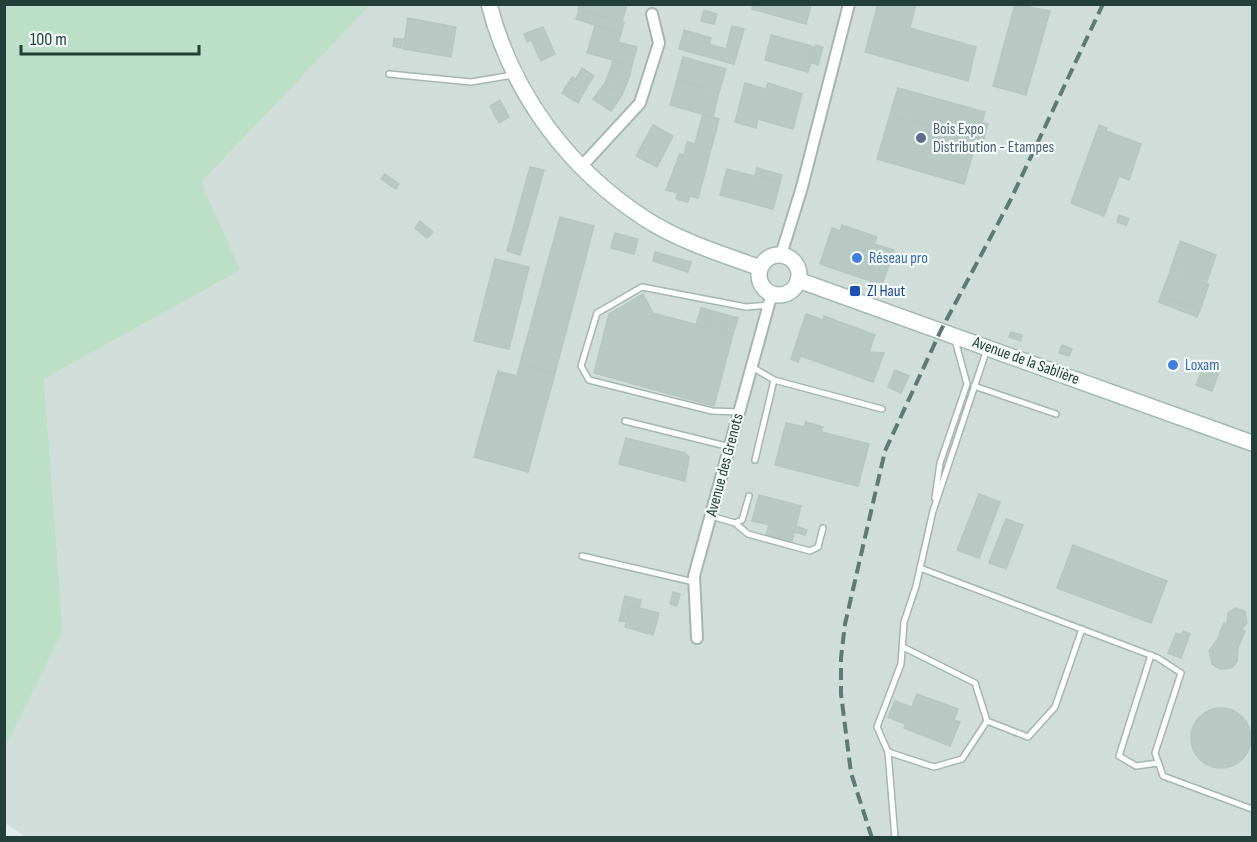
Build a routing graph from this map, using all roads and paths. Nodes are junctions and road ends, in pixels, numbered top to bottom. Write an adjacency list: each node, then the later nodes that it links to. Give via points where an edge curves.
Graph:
1 (489, 4): 5 (main road)
2 (849, 4): 7 (street)
3 (652, 14): 6 (street, via 659,43 639,103)
4 (389, 74): 5 (lane, via 471,82)
5 (515, 74): 6 (main road, via 557,142)
6 (581, 167): 8 (main road, via 648,220 688,241)
7 (781, 255): 8 (main road, via 767,259); 9 (main road, via 797,265)
8 (760, 268): 10 (main road, via 762,286)
9 (798, 280): 10 (main road, via 787,293); 11 (main road, Avenue de la Sablière)
10 (771, 299): 13 (street, Avenue des Grenots); 17 (lane, via 746,307 642,287 597,313 581,366 589,380 712,411)
11 (955, 335): 12 (main road, Avenue de la Sablière); 24 (lane, via 967,384 940,463)
12 (987, 347): 15 (lane); 20 (main road, Avenue de la Sablière)
13 (752, 367): 14 (lane); 17 (street, Avenue des Grenots)
14 (774, 380): 16 (lane); 22 (lane)
15 (974, 386): 18 (lane); 24 (lane)
16 (882, 409)
17 (739, 412): 21 (street, Avenue des Grenots)
18 (1056, 414)
19 (625, 421): 21 (lane)
20 (1252, 443)
21 (730, 447): 25 (street, Avenue des Grenots)
22 (755, 460)
23 (749, 496): 26 (lane, via 742,520)
24 (933, 511): 29 (lane)
25 (711, 516): 26 (lane); 30 (street, Avenue des Grenots)
26 (735, 524): 27 (lane, via 748,534 810,551 818,547)
27 (823, 528)
28 (582, 556): 30 (lane)
29 (920, 568): 31 (lane); 33 (lane, via 904,622)
30 (694, 582): 32 (street, Avenue des Grenots)
31 (1082, 629): 34 (lane); 35 (lane, via 1055,706 1028,737)
32 (697, 638)
33 (903, 647): 35 (lane, via 975,683); 36 (lane, via 901,664 877,727)
34 (1151, 655): 37 (lane, via 1181,674 1155,753); 37 (lane, via 1119,756 1136,766)
35 (987, 721): 36 (lane, via 962,759 934,767)
36 (888, 752): 39 (lane)
37 (1158, 763): 38 (lane, via 1163,776)
38 (1252, 809)
39 (895, 837)

